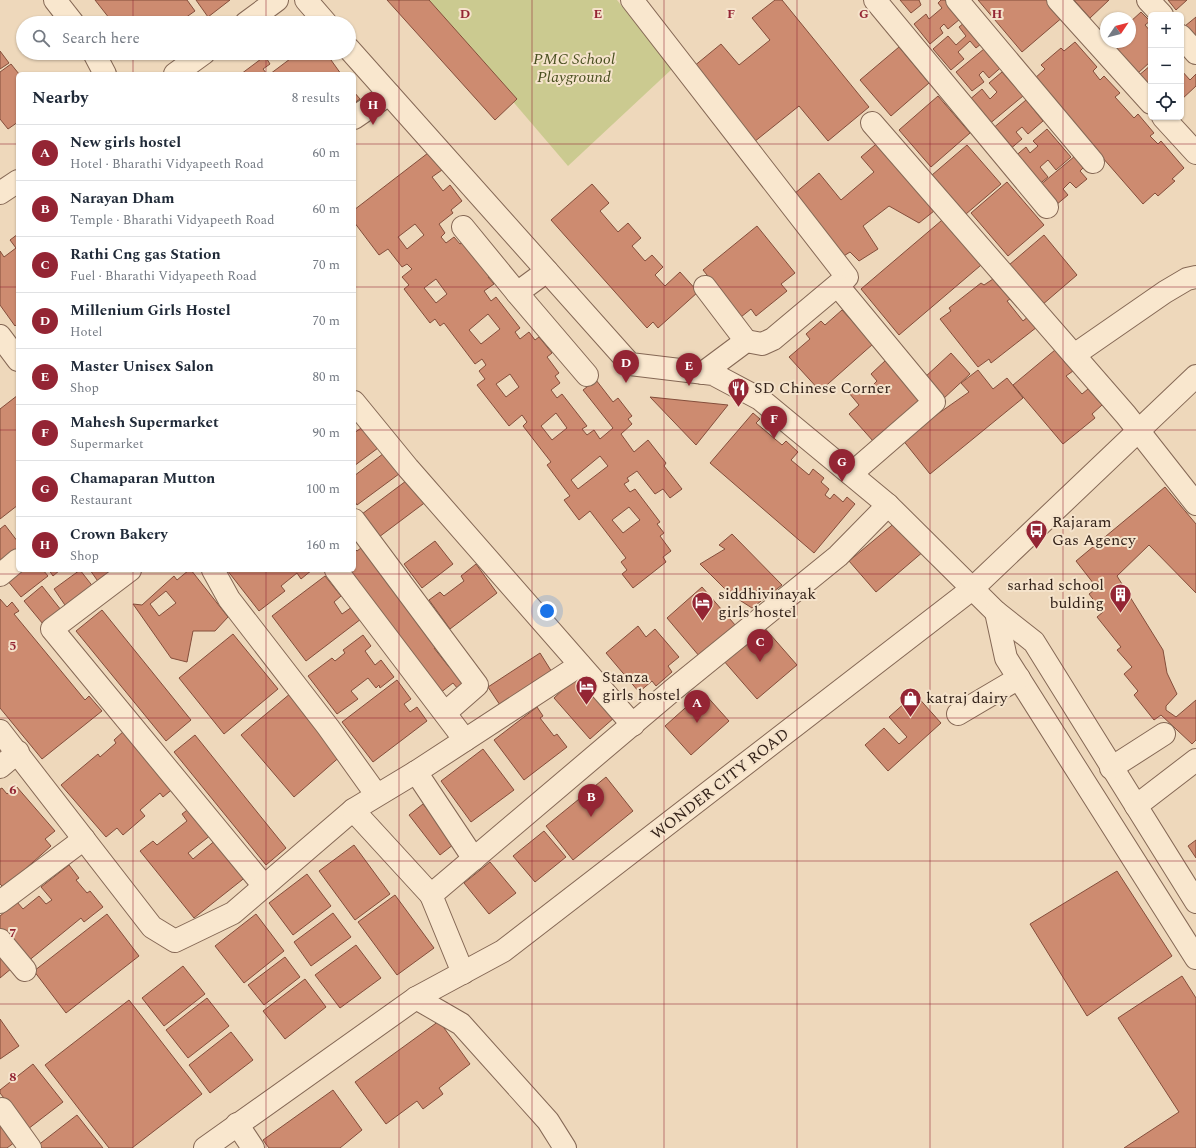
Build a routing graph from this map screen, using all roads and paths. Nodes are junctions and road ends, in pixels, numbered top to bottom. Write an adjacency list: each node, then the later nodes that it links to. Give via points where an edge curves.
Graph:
1 (56, 0): 10 (street)
2 (277, 0): 11 (street)
3 (306, 0): 12 (street)
4 (632, 0): 31 (street)
5 (875, 0): 27 (street)
6 (957, 0): 26 (street)
7 (1058, 0): 21 (street)
8 (1148, 0): 9 (street)
9 (1159, 12)
10 (68, 16)
11 (255, 16)
12 (320, 16)
13 (1184, 39): 14 (street)
14 (1196, 53)
15 (356, 57): 20 (street)
16 (98, 60): 18 (street)
17 (194, 60): 19 (street)
18 (104, 72)
19 (178, 72)
20 (389, 94): 22 (street); 29 (street)
21 (1148, 100)
22 (356, 117)
23 (1166, 120): 25 (street)
24 (872, 123): 36 (street)
25 (1196, 153)
26 (1093, 162)
27 (1047, 207)
28 (463, 227): 33 (street)
29 (547, 271): 33 (street); 38 (street, via 630,364)
30 (1196, 277): 36 (street, via 1187,279 1165,292)
31 (842, 281): 35 (street, via 773,339 762,344); 43 (street, via 934,402)
32 (705, 287): 35 (street)
33 (517, 293): 39 (street)
34 (0, 336): 37 (street)
35 (746, 341): 38 (street)
36 (1074, 355): 42 (street)
37 (12, 357)
38 (703, 373): 43 (street, via 713,374 760,399)
39 (587, 374)
40 (1196, 376): 42 (street, WONDER CITY ROAD)
41 (356, 406): 54 (street)
42 (1140, 430): 44 (street); 52 (street, WONDER CITY ROAD)
43 (851, 474): 45 (street)
44 (1196, 504)
45 (888, 505): 52 (street); 58 (street, via 838,556)
46 (356, 523): 56 (street, via 477,685)
47 (16, 562): 51 (street)
48 (127, 572): 72 (street, via 52,629)
49 (213, 572): 67 (street, via 229,599 328,727)
50 (338, 572): 56 (street)
51 (0, 575)
52 (972, 589): 53 (street); 81 (street, WONDER CITY ROAD, via 503,951)
53 (996, 612): 55 (street, via 1006,658); 65 (street, via 1034,642)
54 (580, 665): 58 (street); 61 (street)
55 (1019, 678): 57 (street); 77 (street)
56 (445, 713): 61 (street)
57 (958, 714)
58 (633, 725): 71 (street)
59 (0, 731): 62 (street)
60 (1164, 734): 65 (street)
61 (465, 740): 66 (street)
62 (18, 752): 64 (street); 70 (street)
63 (1196, 760): 68 (street)
64 (0, 767)
65 (1111, 768): 68 (street)
66 (416, 772): 67 (street); 71 (street)
67 (376, 794): 69 (street)
68 (1136, 806): 75 (street)
69 (353, 810): 72 (street); 73 (street)
70 (84, 839): 72 (street, via 152,927 175,941 233,913); 74 (street)
71 (474, 859): 73 (street)
72 (264, 886)
73 (431, 895): 81 (street)
74 (0, 902)
75 (1196, 902)
76 (1196, 913): 77 (street)
77 (1176, 926): 79 (street)
78 (0, 940): 80 (street)
79 (1196, 958)
80 (25, 970)
81 (463, 973): 82 (street, WONDER CITY ROAD)
82 (416, 998): 84 (street, WONDER CITY ROAD, via 291,1089); 88 (street, via 461,1024 548,1121)
83 (2, 1109): 85 (street)
84 (237, 1124): 86 (street, WONDER CITY ROAD); 87 (street)
85 (30, 1148)
86 (205, 1148)
87 (253, 1148)
88 (565, 1148)

